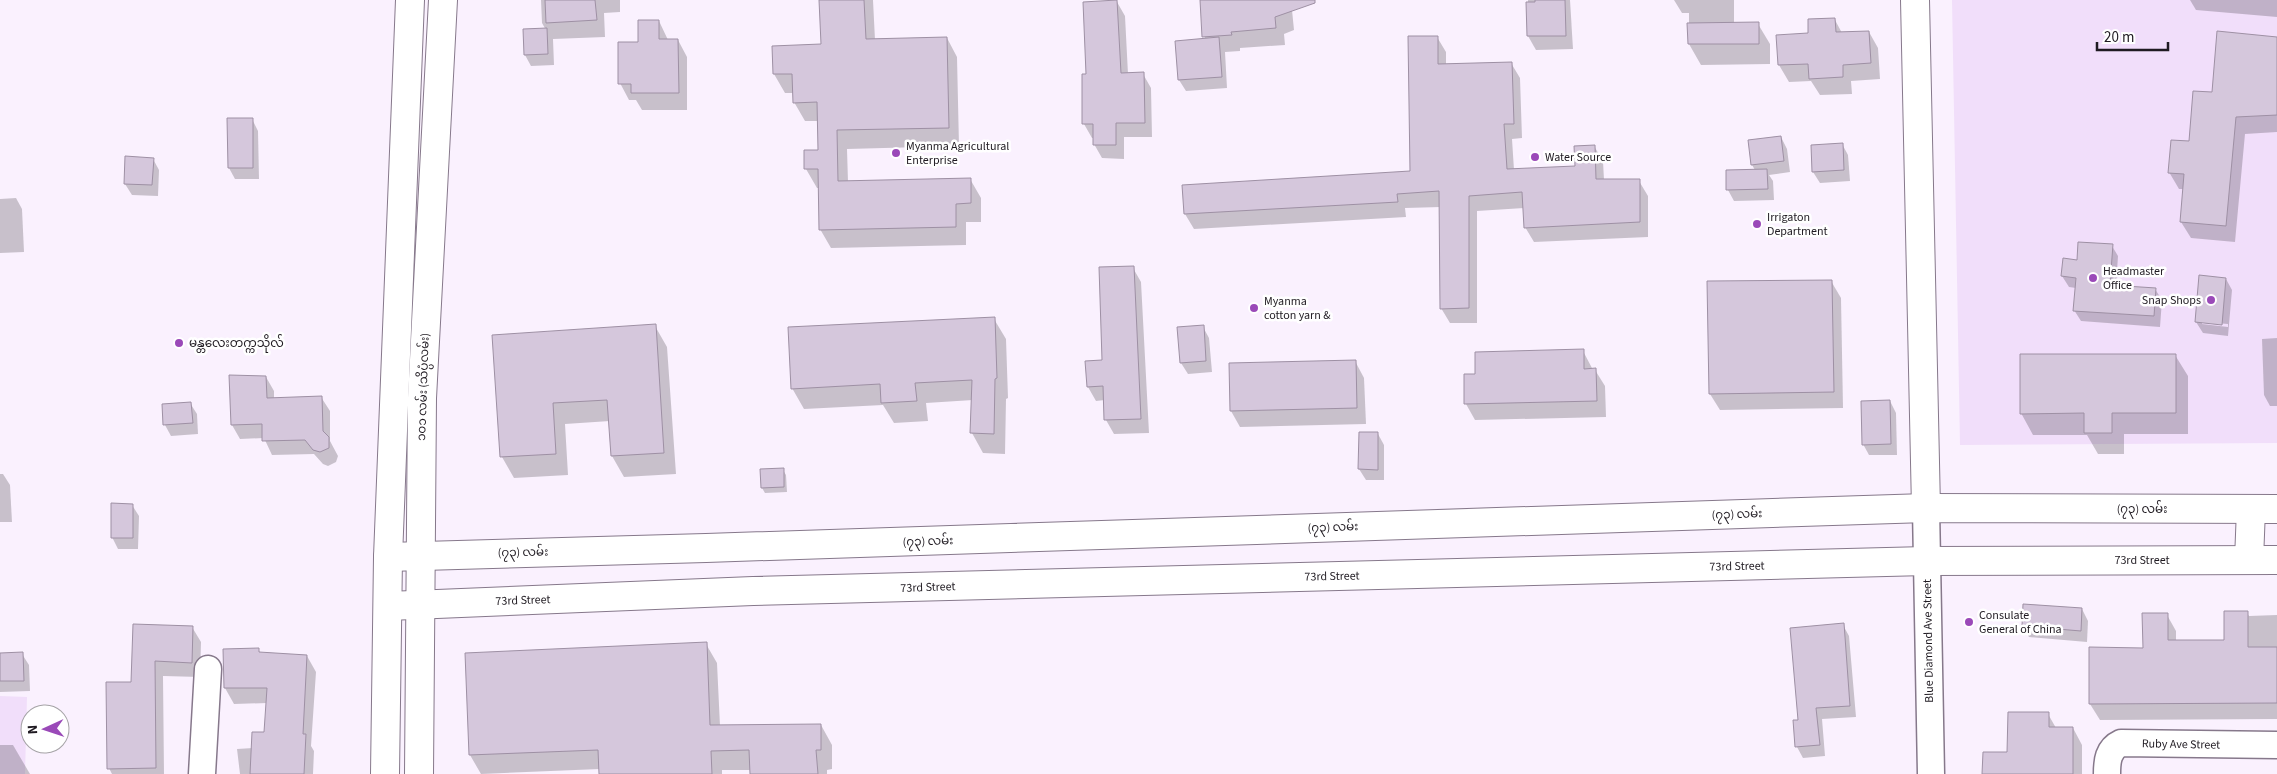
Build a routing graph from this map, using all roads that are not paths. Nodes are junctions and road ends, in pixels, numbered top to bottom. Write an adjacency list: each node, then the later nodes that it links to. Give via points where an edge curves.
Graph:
1 (410, 0): 7 (main road)
2 (443, 0): 6 (main road, ၁၀၁ လမ်း (သိပ္ပံလမ်း), via 422,398)
3 (1915, 0): 4 (main road)
4 (1926, 508): 5 (main road, (၇၃) လမ်း); 6 (main road, (၇၃) လမ်း, via 706,548); 10 (street, Blue Diamond Ave Street)
5 (2264, 509): 8 (main road)
6 (420, 554): 7 (main road, (၇၃) လမ်း); 11 (main road, ၁၀၁ လမ်း (သိပ္ပံလမ်း))
7 (388, 557): 12 (main road)
8 (2249, 560): 9 (main road, 73rd Street); 10 (main road, 73rd Street)
9 (2277, 560)
10 (1926, 562): 11 (main road, 73rd Street, via 753,591); 18 (street, Blue Diamond Ave Street)
11 (420, 604): 12 (main road, 73rd Street); 17 (main road, ၁၀၁ လမ်း (သိပ္ပံလမ်း))
12 (388, 606): 16 (main road)
13 (208, 669): 15 (street)
14 (2277, 745): 19 (street, Ruby Ave Street, via 2121,743 2108,756)
15 (202, 774)
16 (385, 774)
17 (419, 774)
18 (1931, 774)
19 (2107, 774)

